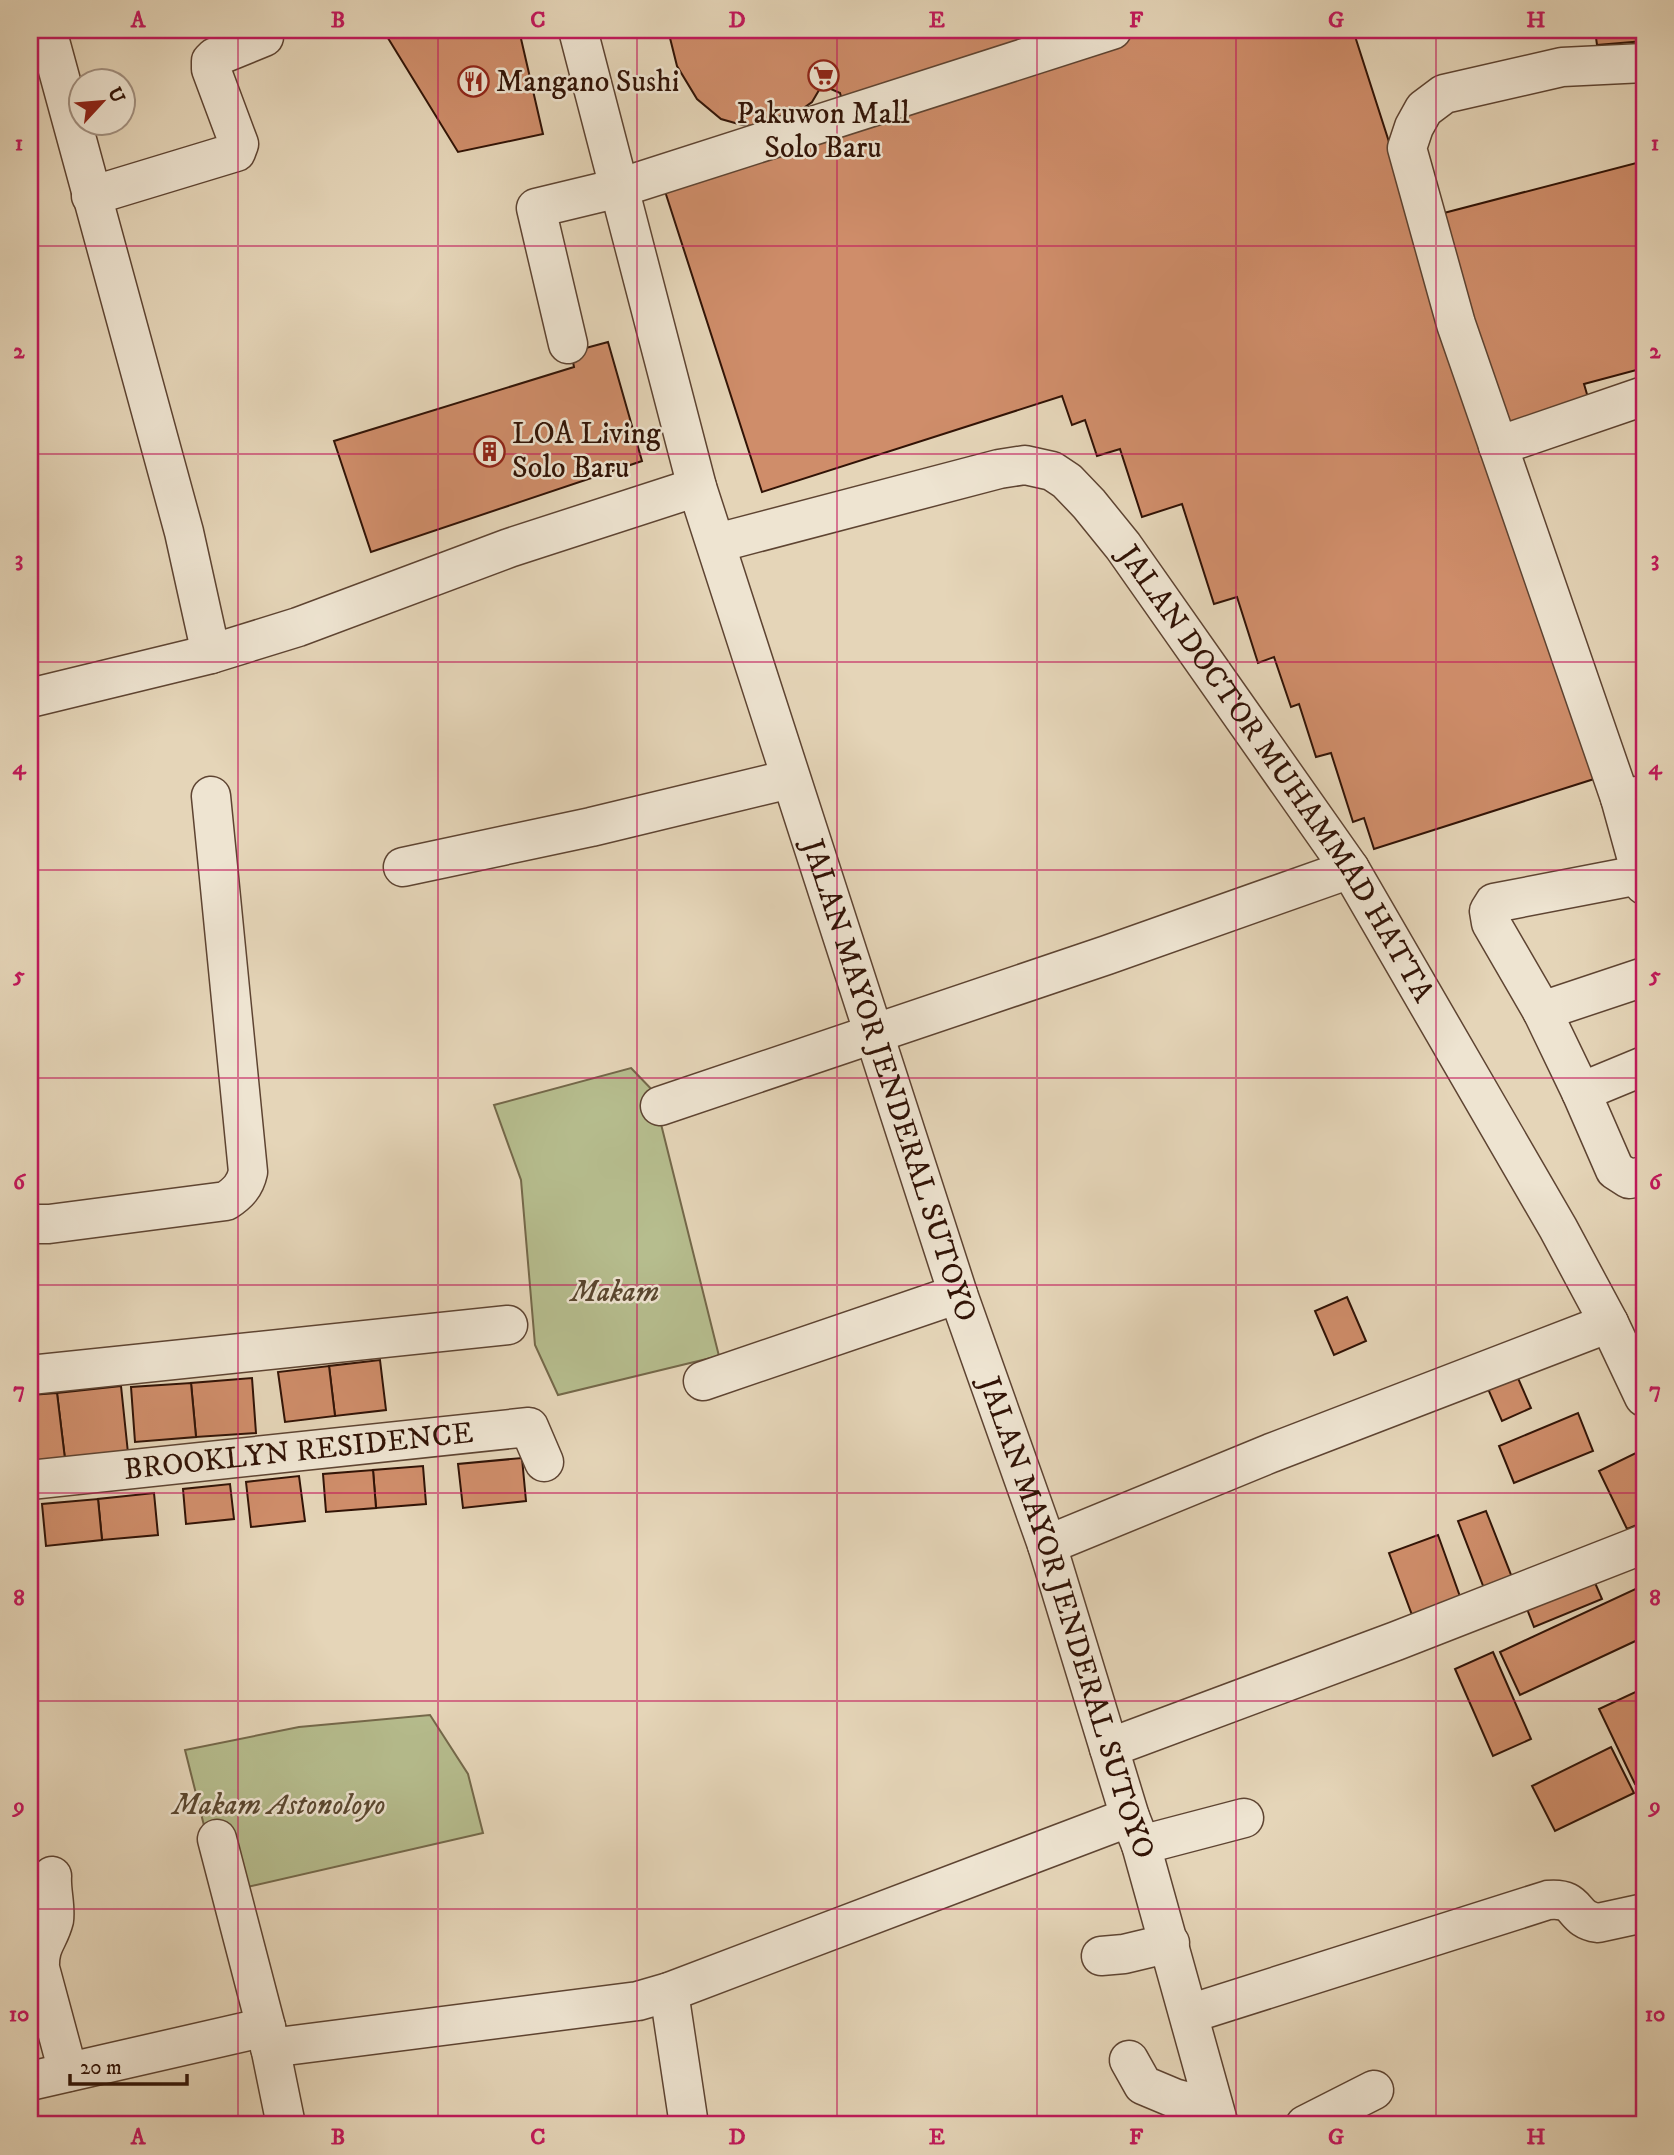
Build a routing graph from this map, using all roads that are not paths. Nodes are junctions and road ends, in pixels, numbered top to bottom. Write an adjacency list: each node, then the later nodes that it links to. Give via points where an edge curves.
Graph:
1 (47, 30): 7 (street)
2 (578, 30): 6 (street, JALAN MAYOR JENDERAL SUTOYO)
3 (1112, 30): 6 (street)
4 (264, 37): 7 (street, via 211,61 239,144 236,152)
5 (1644, 63): 10 (street, via 1562,67 1444,94 1424,109 1414,127 1407,148 1456,324)
6 (619, 188): 8 (street, via 536,208); 11 (street, JALAN MAYOR JENDERAL SUTOYO)
7 (91, 196): 13 (street, via 184,532)
8 (568, 344)
9 (1644, 396): 10 (street)
10 (1498, 446): 17 (street)
11 (697, 487): 12 (street, JALAN MAYOR JENDERAL SUTOYO); 13 (street)
12 (717, 543): 15 (street, JALAN MAYOR JENDERAL SUTOYO); 19 (street, JALAN DOCTOR MUHAMMAD HATTA, via 999,469 1025,465 1052,471 1067,481 1124,546)
13 (211, 654): 14 (street)
14 (30, 698)
15 (790, 779): 18 (street); 23 (street, JALAN MAYOR JENDERAL SUTOYO)
16 (211, 796): 28 (street, via 248,1172 245,1183 226,1201)
17 (1632, 796): 20 (street)
18 (403, 867)
19 (1350, 869): 23 (street); 30 (street, JALAN DOCTOR MUHAMMAD HATTA)
20 (1643, 877): 22 (street, via 1494,903 1489,911 1491,923)
21 (1644, 977): 22 (street)
22 (1542, 1011): 25 (street)
23 (873, 1035): 26 (street); 29 (street, JALAN MAYOR JENDERAL SUTOYO)
24 (1644, 1066): 25 (street)
25 (1581, 1091): 27 (street, via 1615,1170 1629,1179)
26 (660, 1106)
27 (1644, 1176)
28 (30, 1224)
29 (958, 1294): 33 (street); 38 (street, JALAN MAYOR JENDERAL SUTOYO)
30 (1609, 1323): 34 (street, JALAN DOCTOR MUHAMMAD HATTA); 38 (street, via 1270,1453)
31 (508, 1325): 32 (street)
32 (30, 1376)
33 (703, 1381)
34 (1644, 1397)
35 (544, 1462): 36 (street, BROOKLYN RESIDENCE, via 529,1427)
36 (30, 1480)
37 (1644, 1544): 39 (street)
38 (1047, 1545): 39 (street, JALAN MAYOR JENDERAL SUTOYO)
39 (1108, 1748): 41 (street, JALAN MAYOR JENDERAL SUTOYO)
40 (1244, 1818): 41 (street)
41 (1136, 1831): 45 (street, JALAN MAYOR JENDERAL SUTOYO); 47 (street)
42 (218, 1839): 49 (street)
43 (52, 1876): 51 (street, via 55,1917 40,1953 40,1968)
44 (1644, 1913): 48 (street, via 1591,1922 1571,1903 1548,1899)
45 (1170, 1943): 46 (street); 48 (street, JALAN MAYOR JENDERAL SUTOYO)
46 (1101, 1956)
47 (669, 1993): 49 (street, via 638,2001); 56 (street)
48 (1189, 2014): 54 (street, JALAN MAYOR JENDERAL SUTOYO)
49 (268, 2037): 51 (street); 55 (street)
50 (1129, 2060): 54 (street, via 1143,2085)
51 (68, 2072): 52 (street)
52 (30, 2081)
53 (1374, 2090): 57 (street)
54 (1215, 2111)
55 (286, 2125)
56 (689, 2125)
57 (1305, 2125)

